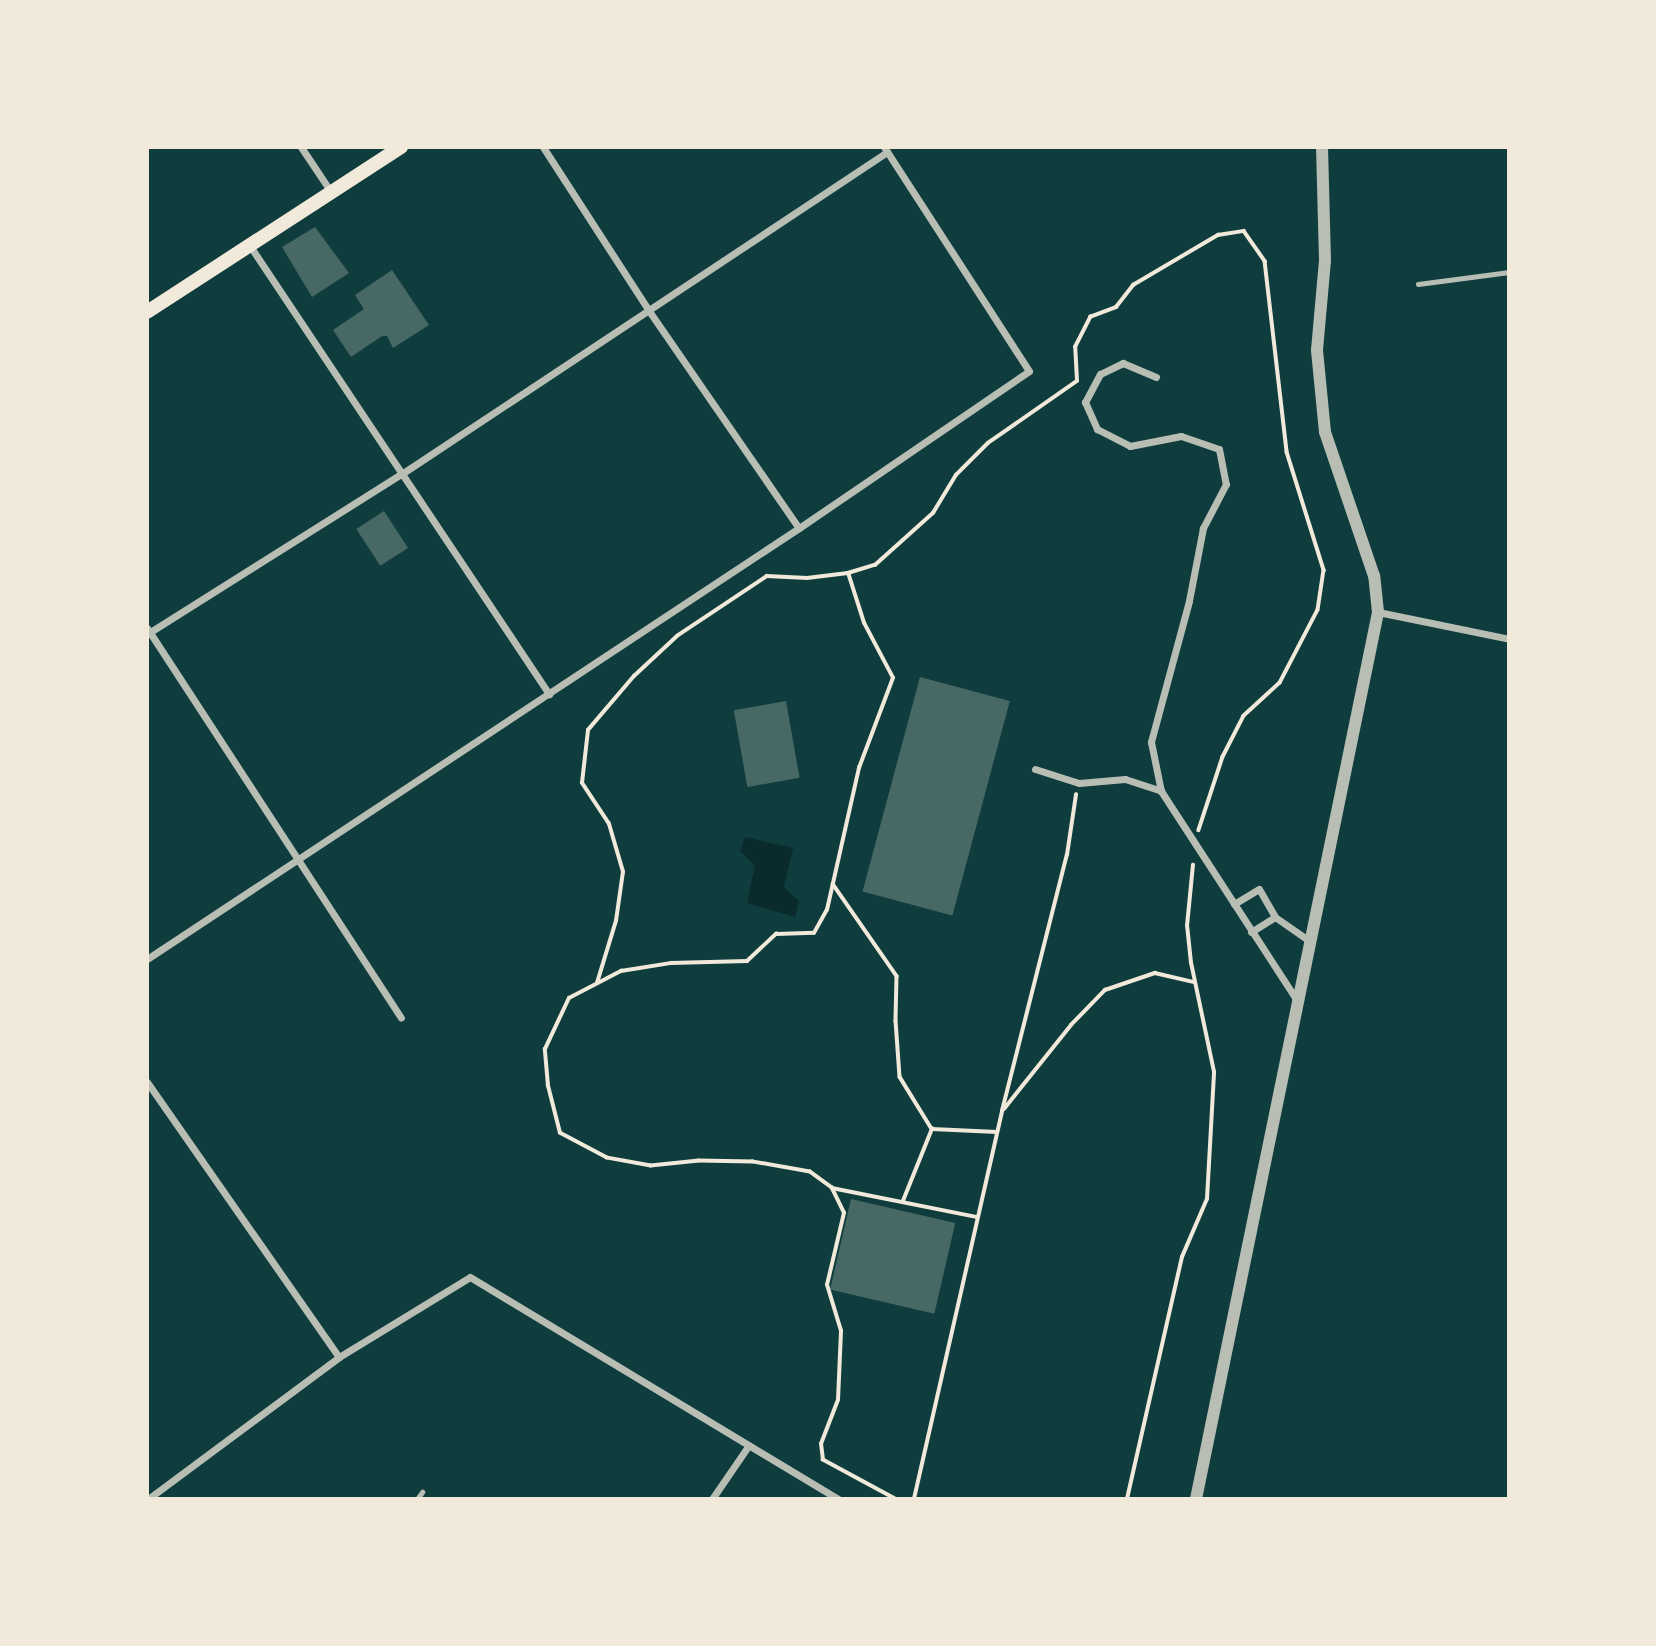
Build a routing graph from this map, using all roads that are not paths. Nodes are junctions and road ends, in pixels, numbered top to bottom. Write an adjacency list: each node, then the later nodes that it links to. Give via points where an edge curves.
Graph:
1 (301, 147): 6 (street)
2 (401, 147): 6 (main road)
3 (543, 147): 10 (street)
4 (1322, 147): 15 (street, via 1325,261 1317,350 1325,432 1374,576)
5 (885, 150): 10 (street); 14 (street, via 1029,370)
6 (331, 193): 7 (main road)
7 (250, 246): 11 (main road); 13 (street)
8 (1509, 272): 9 (lane)
9 (1418, 284)
10 (647, 308): 13 (street); 14 (street)
11 (147, 312)
12 (1156, 377): 20 (street, via 1124,363 1100,374 1085,402 1097,429 1130,446 1181,436 1219,449 1226,484 1203,528 1189,601 1151,742)
13 (403, 473): 16 (street); 18 (street)
14 (799, 528): 18 (street)
15 (1378, 612): 17 (street); 25 (street)
16 (148, 632): 21 (street)
17 (1509, 639)
18 (549, 694): 21 (street)
19 (1035, 769): 20 (street, via 1079,783 1125,779)
20 (1161, 791): 22 (street)
21 (296, 859): 26 (street); 28 (street)
22 (1234, 904): 23 (street, via 1259,889); 24 (street)
23 (1275, 917): 24 (street); 25 (street)
24 (1251, 932): 27 (street)
25 (1311, 942): 27 (street)
26 (147, 959)
27 (1298, 1002): 37 (street)
28 (401, 1018)
29 (147, 1082): 30 (street)
30 (339, 1357): 31 (street, via 470,1277); 33 (street)
31 (749, 1444): 35 (street); 36 (street)
32 (422, 1492): 34 (lane)
33 (148, 1499)
34 (417, 1499)
35 (712, 1499)
36 (838, 1499)
37 (1196, 1499)

